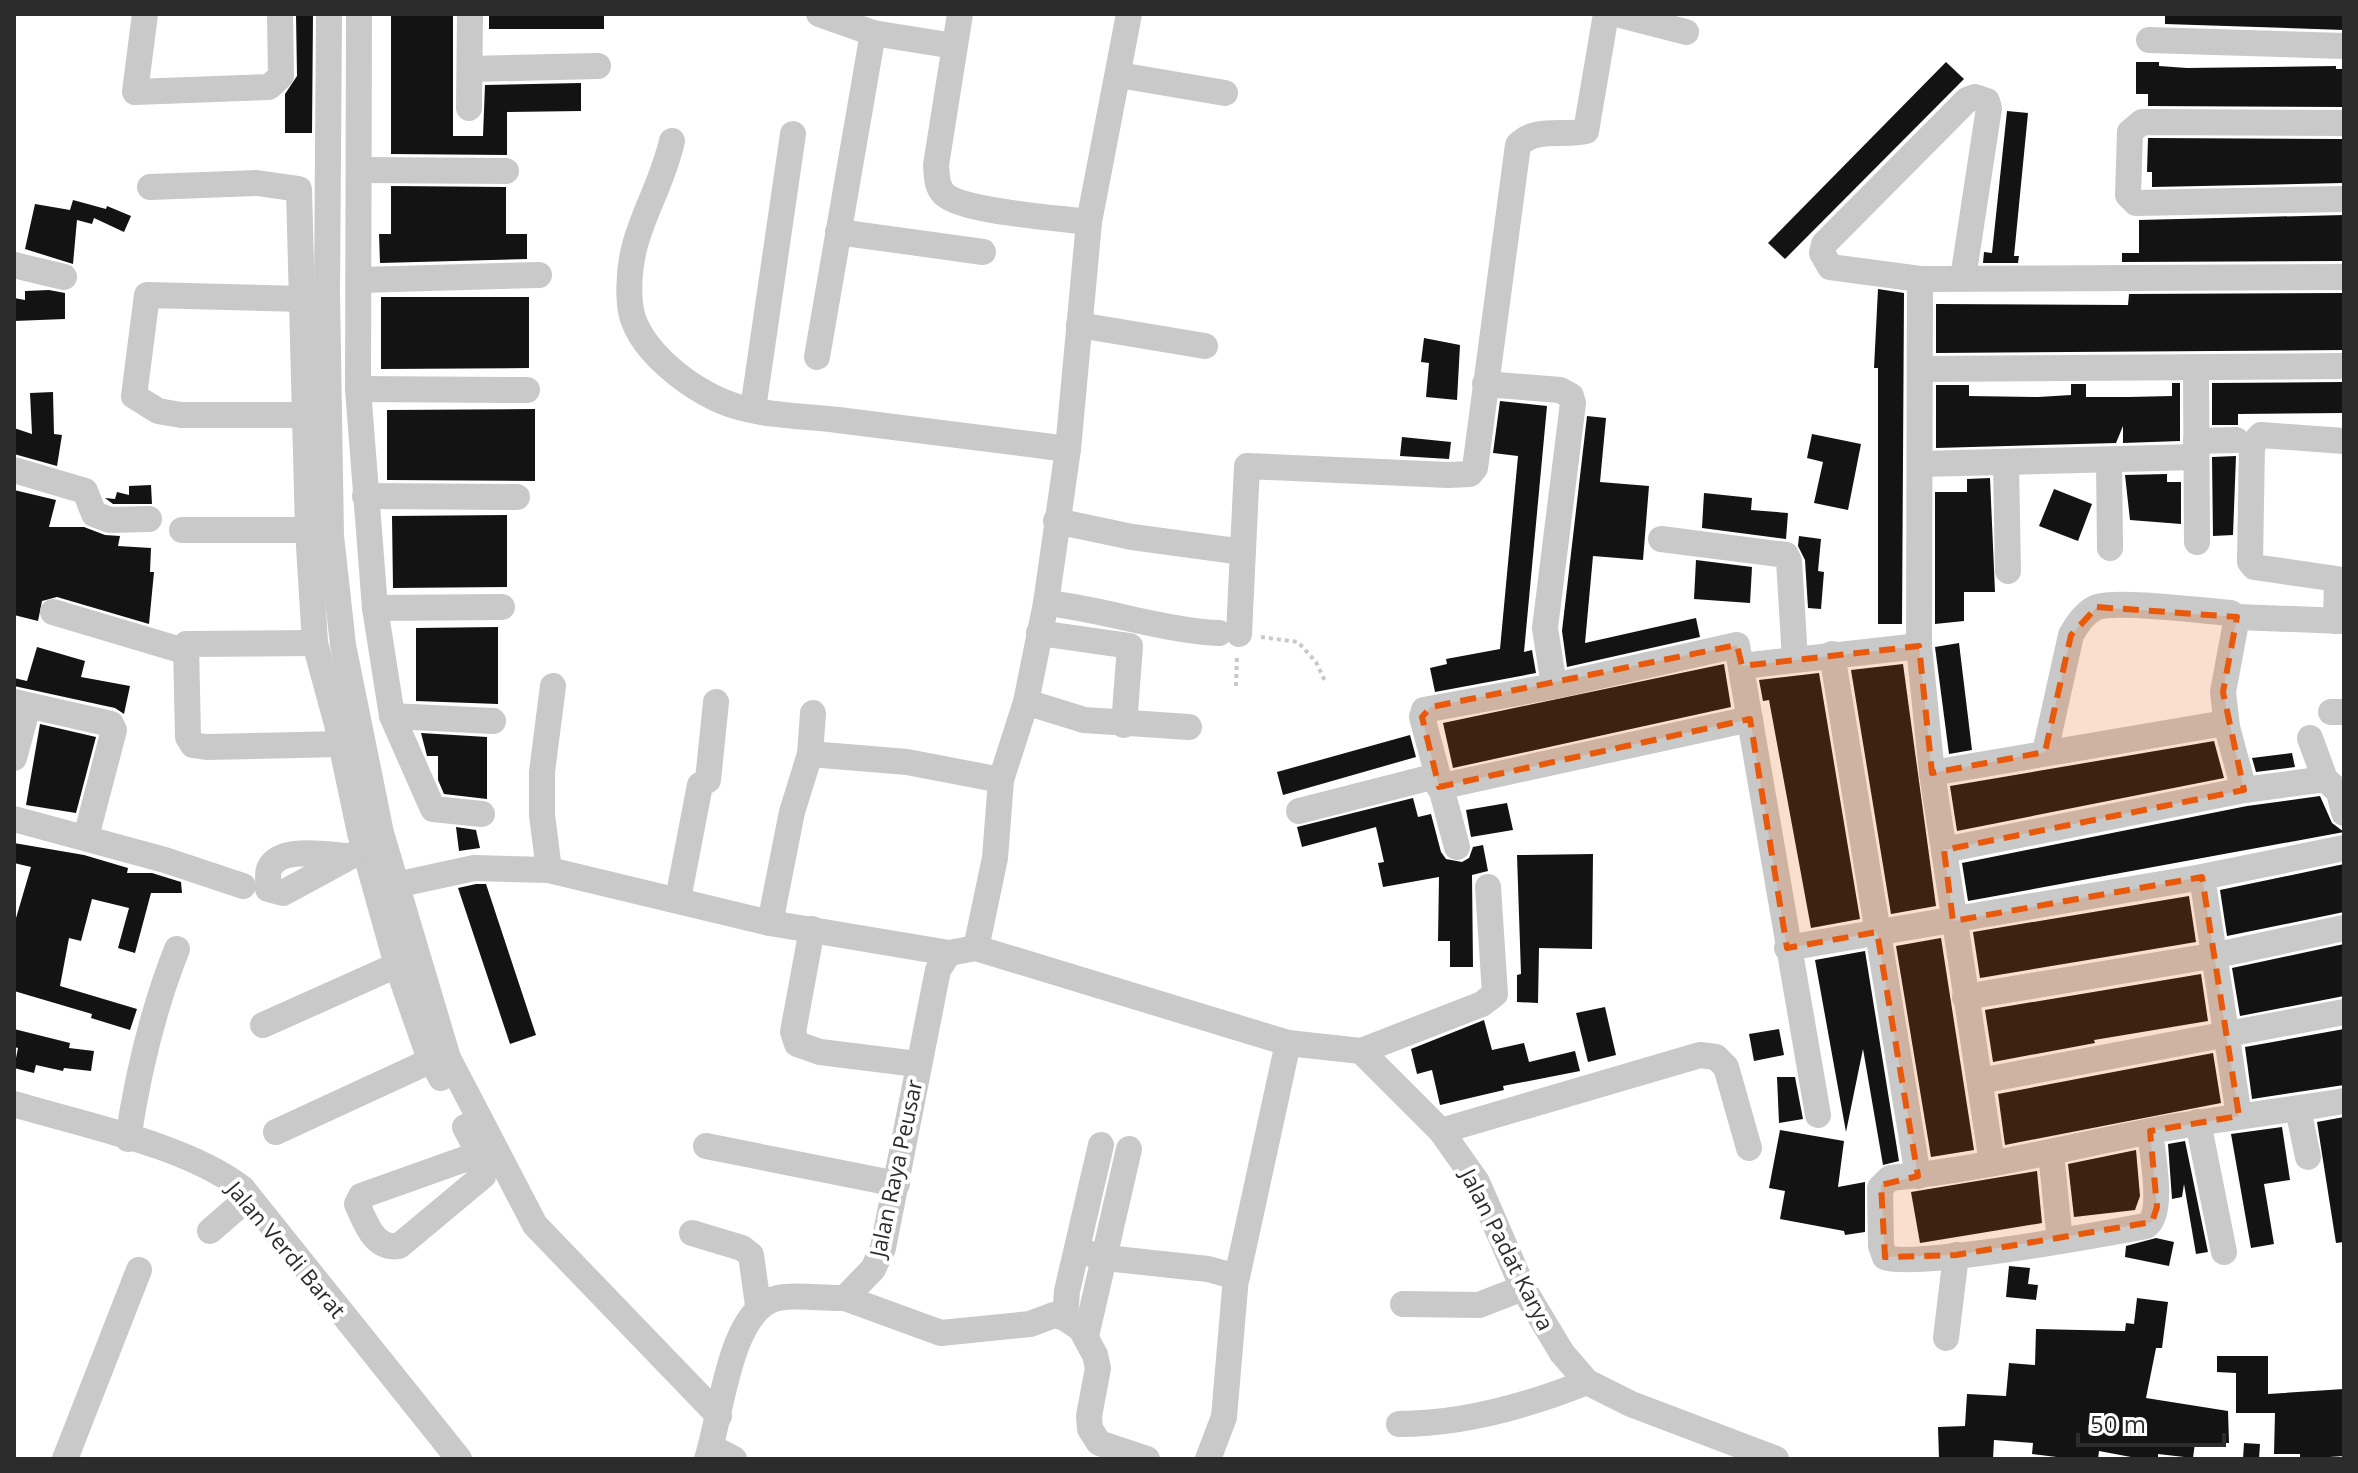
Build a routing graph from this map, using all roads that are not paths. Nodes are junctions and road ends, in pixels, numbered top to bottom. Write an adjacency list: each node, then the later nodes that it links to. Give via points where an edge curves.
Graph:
1 (145, 14): 2 (street, via 135,92 269,87 281,76)
2 (280, 14)
3 (329, 14): 48 (street)
4 (359, 14): 24 (street)
5 (470, 14): 17 (street)
6 (819, 14): 12 (street)
7 (960, 14): 14 (street)
8 (1129, 14): 18 (street)
9 (1606, 14): 45 (street, via 1586,131 1531,135 1518,145)
10 (1616, 14): 11 (street)
11 (1686, 32)
12 (873, 33): 14 (street); 29 (street)
13 (2149, 40): 15 (street)
14 (954, 46): 28 (street, via 936,165 943,193 972,207)
15 (2344, 46)
16 (598, 66): 17 (street)
17 (471, 69): 20 (street)
18 (1119, 75): 19 (street); 28 (street)
19 (1225, 93)
20 (469, 108)
21 (2344, 123): 27 (street, via 2142,122 2130,132 2128,195 2136,203)
22 (793, 134): 49 (street)
23 (672, 141): 49 (street, via 664,176 636,235 630,308 643,339 678,376 724,402)
24 (361, 170): 25 (street); 37 (street)
25 (506, 171)
26 (150, 187): 38 (street, via 257,183 299,189)
27 (2344, 199)
28 (1089, 222): 39 (street)
29 (838, 232): 30 (street); 41 (street)
30 (983, 252)
31 (14, 265): 33 (street)
32 (539, 275): 37 (street)
33 (64, 277)
34 (2344, 277): 35 (street)
35 (1963, 278): 36 (street); 36 (street, via 1989,108 1987,101 1975,97 1824,244 1824,259 1836,270)
36 (1920, 279): 43 (street)
37 (360, 280): 47 (street)
38 (301, 299): 48 (street); 48 (street, via 147,295 134,396 151,407 168,399)
39 (1079, 325): 40 (street); 52 (street)
40 (1205, 346)
41 (817, 357)
42 (2344, 366): 44 (street)
43 (1920, 369): 44 (street); 55 (street)
44 (2196, 369): 53 (street)
45 (1485, 384): 67 (street, via 1470,474 1247,466); 83 (street, via 1560,390 1573,403 1545,628)
46 (527, 390): 47 (street)
47 (359, 402): 48 (street); 58 (street)
48 (317, 408): 63 (street); 114 (street, via 339,621)
49 (753, 409): 52 (street)
50 (2236, 440): 53 (street)
51 (2344, 441): 74 (street, via 2261,435 2252,445 2250,562 2254,567 2337,579)
52 (1068, 449): 61 (street)
53 (2196, 449): 54 (street); 65 (street)
54 (2109, 460): 56 (street); 66 (street)
55 (1921, 464): 56 (street); 77 (street)
56 (2006, 464): 68 (street)
57 (14, 470): 60 (street, via 85,491 94,514 110,520)
58 (365, 496): 59 (street); 71 (street)
59 (517, 497)
60 (149, 519)
61 (1056, 521): 67 (street); 69 (street)
62 (182, 530): 63 (street)
63 (308, 530): 76 (street)
64 (1661, 539): 80 (street, via 1786,555)
65 (2197, 542)
66 (2110, 548)
67 (1243, 552): 69 (street, via 1229,633 1191,632 1084,606)
68 (2008, 571)
69 (1046, 603): 75 (street)
70 (502, 607): 71 (street)
71 (375, 608): 88 (street)
72 (53, 612): 78 (street)
73 (2237, 617): 74 (street); 93 (street, via 2225,678); 96 (street, via 2116,604 2089,612 2071,635)
74 (2340, 621)
75 (1039, 633): 85 (street); 91 (street, via 1130,646)
76 (315, 643): 78 (street, via 189,643); 95 (street)
77 (1919, 646): 79 (street); 99 (street)
78 (184, 651): 95 (street, via 188,737 193,745)
79 (1832, 654): 80 (street); 122 (street)
80 (1795, 659): 81 (street)
81 (1742, 666): 83 (street, via 1737,645); 89 (street)
82 (553, 686): 112 (street, via 542,772)
83 (1554, 686): 102 (street, via 1424,710)
84 (716, 702): 117 (street, via 708,780 700,785)
85 (1026, 702): 91 (street, via 1084,720); 101 (street)
86 (21, 704): 98 (street); 108 (street, via 111,724 114,730)
87 (813, 713): 97 (street)
88 (392, 716): 90 (street); 106 (street, via 433,809)
89 (1750, 719): 102 (street); 124 (street)
90 (493, 721)
91 (1124, 725): 92 (street)
92 (1189, 727)
93 (2227, 727): 96 (street, via 2212,723); 103 (street)
94 (2310, 738): 100 (street)
95 (341, 744): 128 (street, via 356,852)
96 (2045, 752): 99 (street)
97 (810, 754): 101 (street, via 907,762); 119 (street, via 792,812)
98 (14, 758)
99 (1932, 773): 111 (street)
100 (2325, 779): 103 (street); 105 (street, via 2337,788)
101 (1001, 780): 123 (street, via 995,858)
102 (1438, 781): 104 (street); 109 (street)
103 (2244, 790): 111 (street)
104 (1299, 811)
105 (2344, 813)
106 (482, 814)
107 (14, 819): 108 (street)
108 (86, 837): 115 (street)
109 (1457, 847)
110 (2344, 848): 113 (street)
111 (1944, 850): 118 (street)
112 (549, 870): 114 (street, via 474,868); 117 (street)
113 (2202, 877): 118 (street); 127 (street)
114 (396, 885): 174 (street, via 448,1058 535,1225)
115 (243, 886)
116 (1488, 887): 134 (street, via 1495,994 1482,1004)
117 (678, 899): 119 (street)
118 (1953, 921): 122 (street); 129 (street)
119 (770, 923): 121 (street)
120 (2344, 928): 127 (street)
121 (812, 929): 126 (street); 136 (street, via 793,1032 797,1044 820,1052)
122 (1877, 932): 124 (street); 154 (street)
123 (976, 948): 126 (street); 133 (street)
124 (1787, 948): 141 (street)
125 (177, 949): 147 (street, via 139,1063)
126 (949, 953): 136 (street, Jalan Raya Peusar, via 938,970)
127 (2217, 955): 129 (street); 132 (street)
128 (397, 965): 131 (street); 135 (street)
129 (1965, 997): 137 (street)
130 (2344, 1012): 132 (street)
131 (263, 1025)
132 (2228, 1033): 137 (street); 142 (street)
133 (1288, 1043): 134 (street); 165 (street)
134 (1361, 1051): 144 (street, Jalan Padat Karya)
135 (432, 1060): 146 (street); 151 (street)
136 (917, 1064): 155 (street, Jalan Raya Peusar)
137 (1980, 1081): 153 (street)
138 (2344, 1101): 140 (street)
139 (14, 1104): 147 (street, Jalan Verdi Barat)
140 (2298, 1109): 142 (street); 152 (street)
141 (1818, 1115)
142 (2239, 1116): 143 (street)
143 (2198, 1122): 145 (street); 161 (street)
144 (1441, 1131): 149 (street, via 1700,1055 1716,1057 1726,1067); 166 (street, Jalan Padat Karya, via 1477,1182)
145 (2150, 1131): 150 (street); 159 (street, via 2157,1207 2152,1222)
146 (276, 1132)
147 (128, 1139): 156 (street, Jalan Verdi Barat, via 223,1174)
148 (706, 1146): 155 (street)
149 (1749, 1148)
150 (2051, 1153): 153 (street); 159 (street)
151 (479, 1154): 151 (street, via 483,1176 399,1246 379,1244 357,1204 361,1196)
152 (2308, 1157)
153 (1992, 1163): 154 (street)
154 (1918, 1176): 162 (street, via 1890,1178 1881,1185 1885,1257 1901,1261)
155 (897, 1184): 167 (street, Jalan Raya Peusar, via 883,1248 873,1269)
156 (249, 1197): 157 (street); 179 (street, Jalan Verdi Barat)
157 (210, 1231)
158 (692, 1233): 169 (street, via 751,1255)
159 (2060, 1241): 162 (street)
160 (1079, 1251): 163 (street); 163 (street, via 1099,1156 1127,1160); 170 (street)
161 (2224, 1252)
162 (1956, 1255): 172 (street)
163 (1106, 1258): 165 (street); 171 (street)
164 (139, 1270): 178 (street)
165 (1236, 1277): 181 (street, via 1224,1417)
166 (1523, 1288): 168 (street, via 1479,1305); 173 (street, Jalan Padat Karya, via 1562,1353)
167 (845, 1298): 169 (street, via 779,1297); 170 (street, via 941,1333 1030,1324 1054,1315)
168 (1403, 1304)
169 (758, 1305): 174 (street, via 725,1381)
170 (1065, 1318): 171 (street)
171 (1086, 1336): 176 (street, via 1098,1368 1089,1416)
172 (1946, 1338)
173 (1587, 1382): 175 (street, via 1484,1415); 182 (street, Jalan Padat Karya)
174 (719, 1416): 177 (street)
175 (1399, 1424)
176 (1095, 1451): 180 (street)
177 (717, 1455)
178 (65, 1459)
179 (459, 1459)
180 (1147, 1459)
181 (1208, 1459)
182 (1776, 1459)

